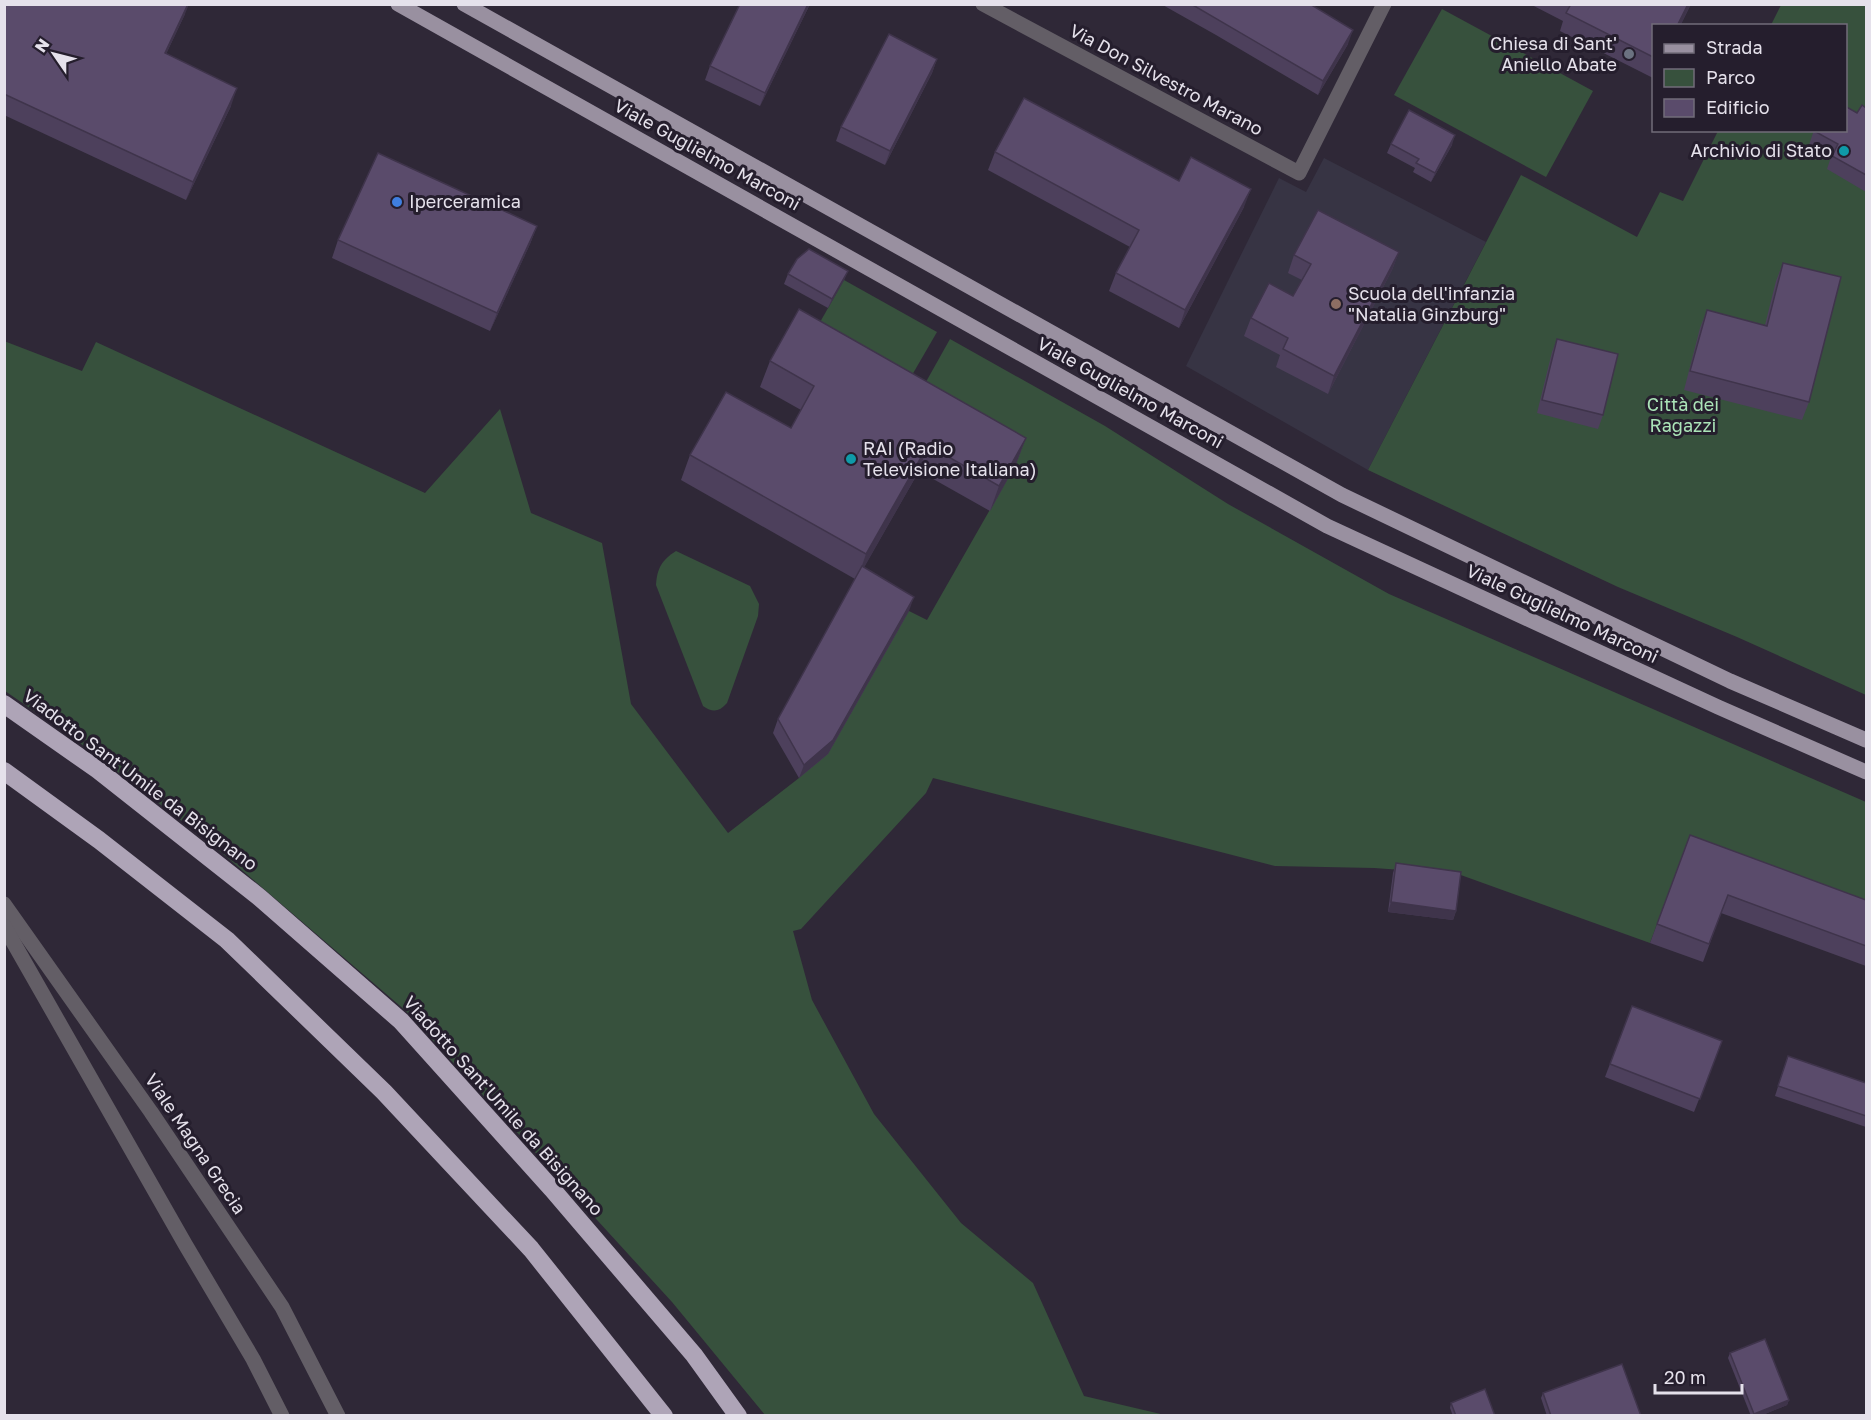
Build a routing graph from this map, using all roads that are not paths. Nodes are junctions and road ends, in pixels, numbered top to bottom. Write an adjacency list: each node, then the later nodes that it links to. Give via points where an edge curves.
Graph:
1 (398, 4): 8 (main road, Viale Guglielmo Marconi, via 1327,526)
2 (464, 4): 6 (main road, Viale Guglielmo Marconi, via 1342,495 1730,681)
3 (982, 4): 4 (street, Via Don Silvestro Marano, via 1299,172)
4 (1384, 4)
5 (4, 704): 14 (highway, Viadotto Sant'Umile da Bisignano, via 98,770 259,897 401,1021 694,1355)
6 (1866, 740)
7 (4, 771): 13 (highway, via 226,940 384,1092 531,1249)
8 (1866, 772)
9 (4, 904): 12 (street, Viale Magna Grecia, via 282,1307)
10 (4, 926): 11 (street)
11 (282, 1416)
12 (338, 1416)
13 (664, 1416)
14 (738, 1416)

